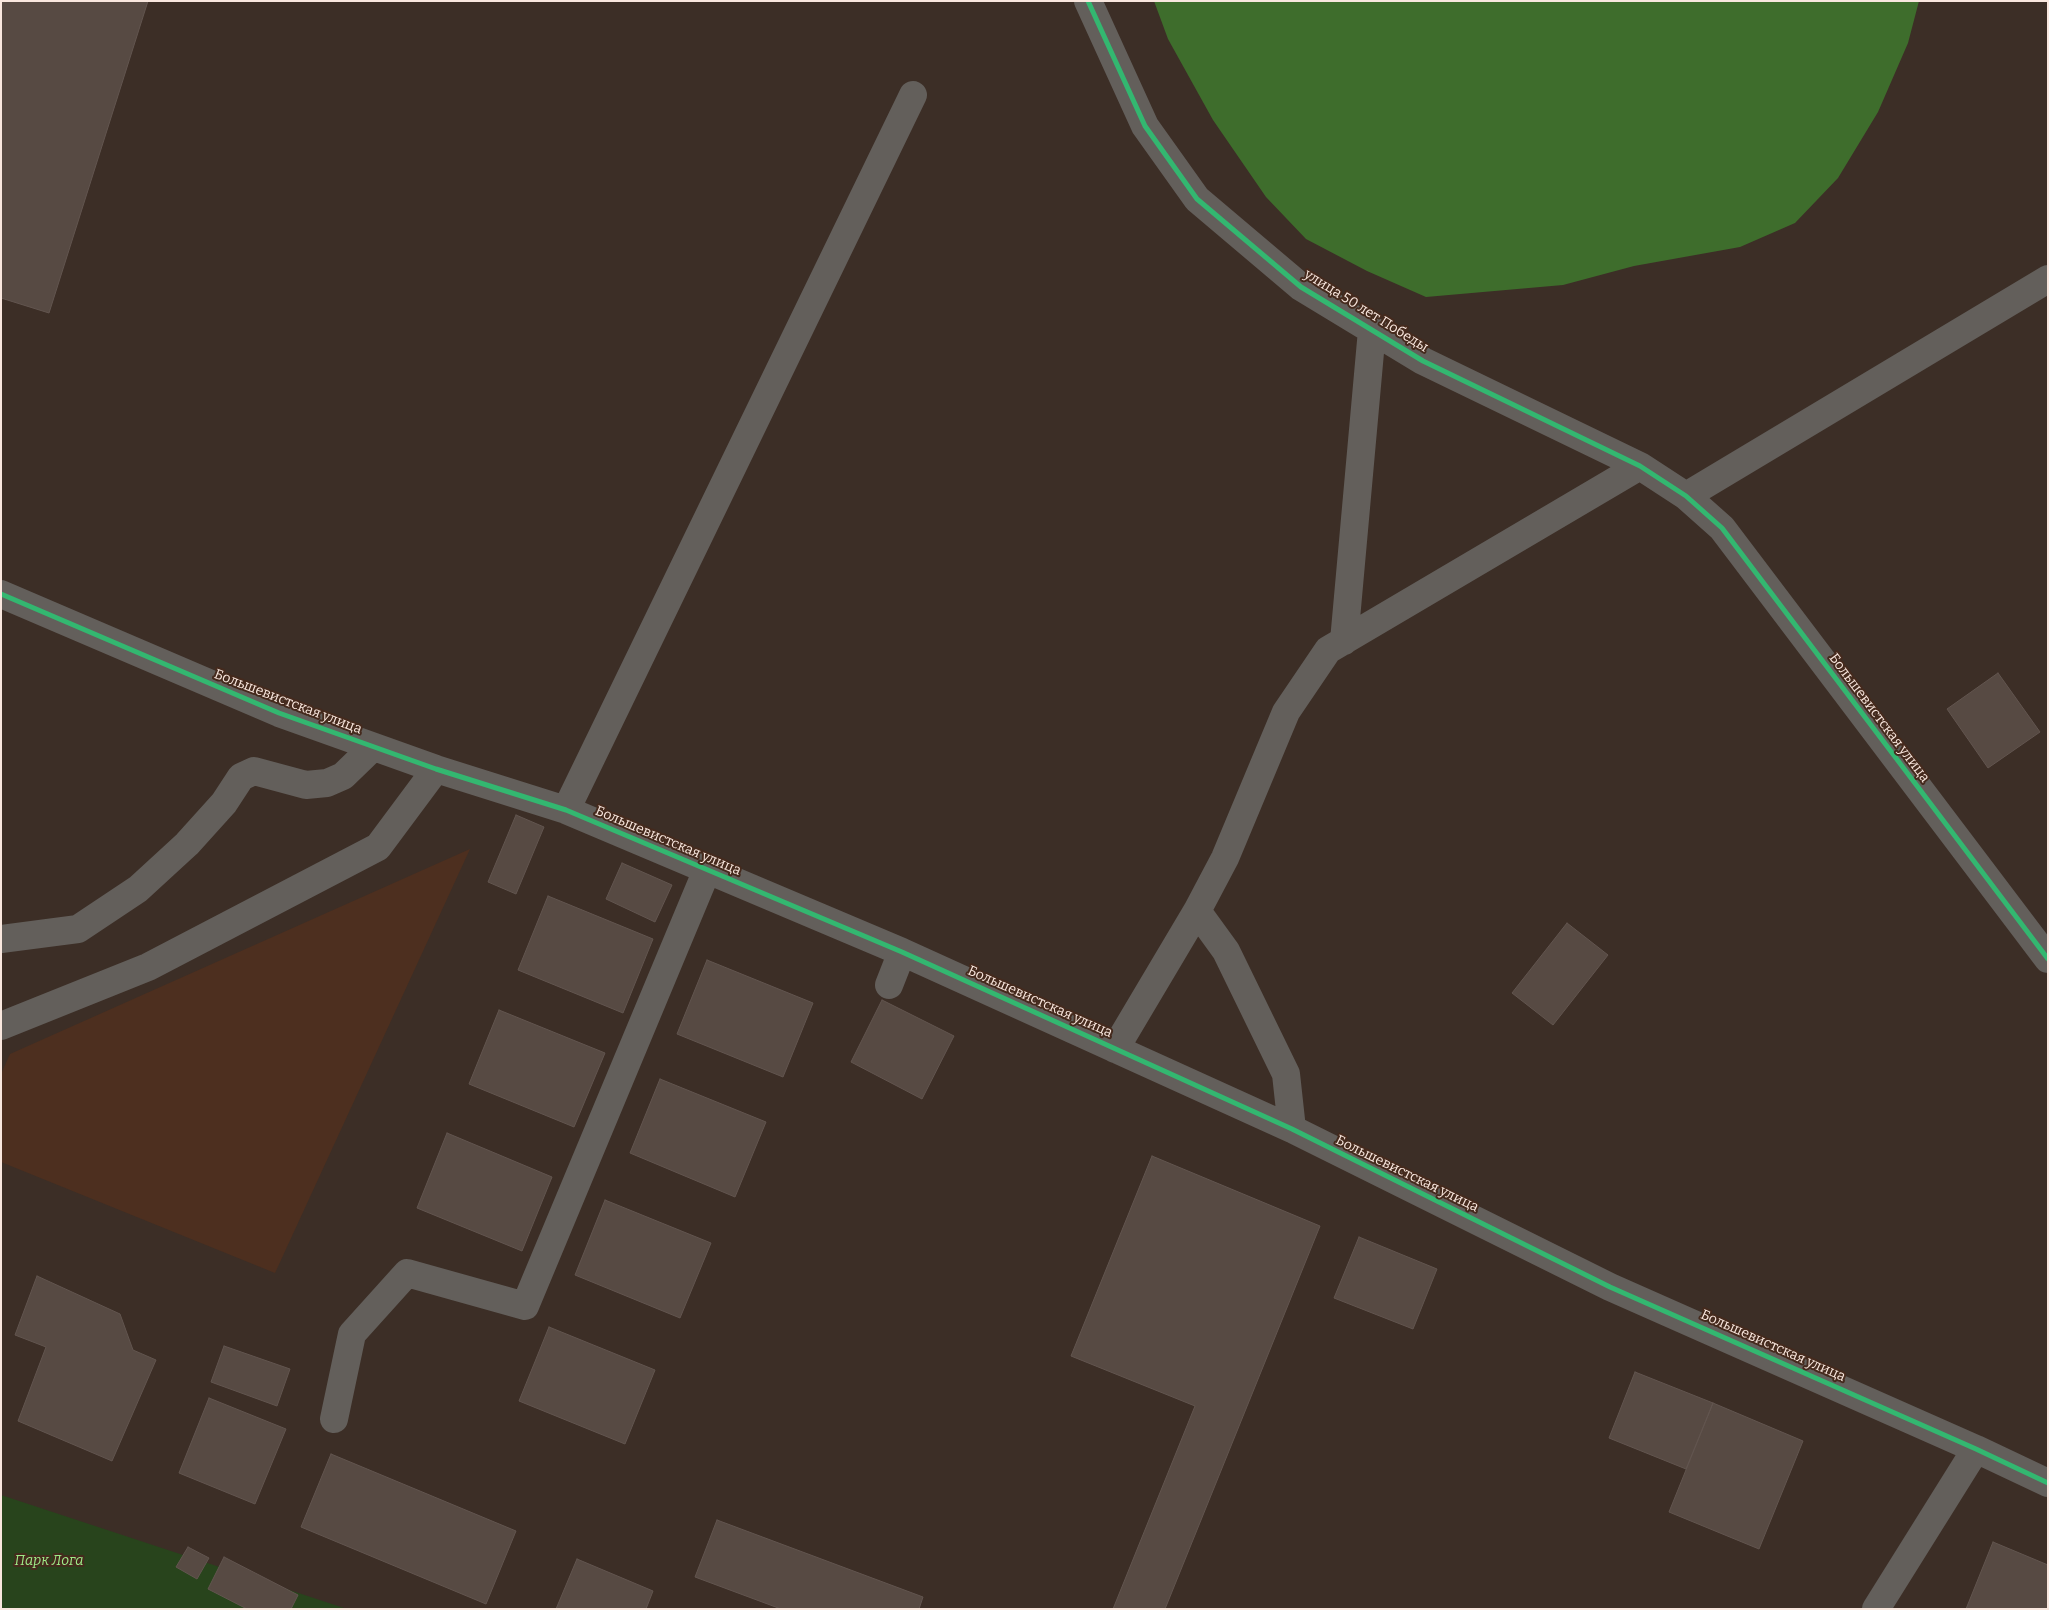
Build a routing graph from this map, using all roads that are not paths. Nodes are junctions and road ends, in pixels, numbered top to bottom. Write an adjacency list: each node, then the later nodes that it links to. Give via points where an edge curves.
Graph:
1 (1088, 1): 4 (street, улица 50 лет Победы, via 1145,126 1197,199 1301,287)
2 (913, 95): 11 (street)
3 (2048, 279): 6 (street)
4 (1372, 330): 5 (street, улица 50 лет Победы, via 1423,361); 8 (street)
5 (1640, 466): 6 (street, улица 50 лет Победы); 8 (street)
6 (1686, 496): 16 (street, Большевистская улица, via 1722,528)
7 (1, 594): 9 (street, Большевистская улица, via 279,713)
8 (1344, 641): 13 (street, via 1328,650 1286,712 1225,858)
9 (373, 747): 10 (street, Большевистская улица); 14 (street, via 343,776 327,783 306,785 254,771 241,778 224,803 193,837 138,889 78,929)
10 (436, 769): 11 (street, Большевистская улица); 18 (street, via 378,847 148,967)
11 (566, 810): 12 (street, Большевистская улица)
12 (707, 870): 15 (street, Большевистская улица); 21 (street, Большевистская улица, via 525,1306 407,1273 352,1334)
13 (1197, 911): 19 (street); 20 (street, via 1226,950 1286,1074)
14 (1, 939)
15 (902, 952): 17 (street); 19 (street, Большевистская улица)
16 (2048, 960)
17 (889, 985)
18 (1, 1026)
19 (1115, 1049): 20 (street, Большевистская улица)
20 (1292, 1129): 22 (street, Большевистская улица, via 1610,1287)
21 (334, 1419)
22 (1976, 1449): 23 (street, Большевистская улица); 24 (street)
23 (2048, 1482)
24 (1876, 1609)

